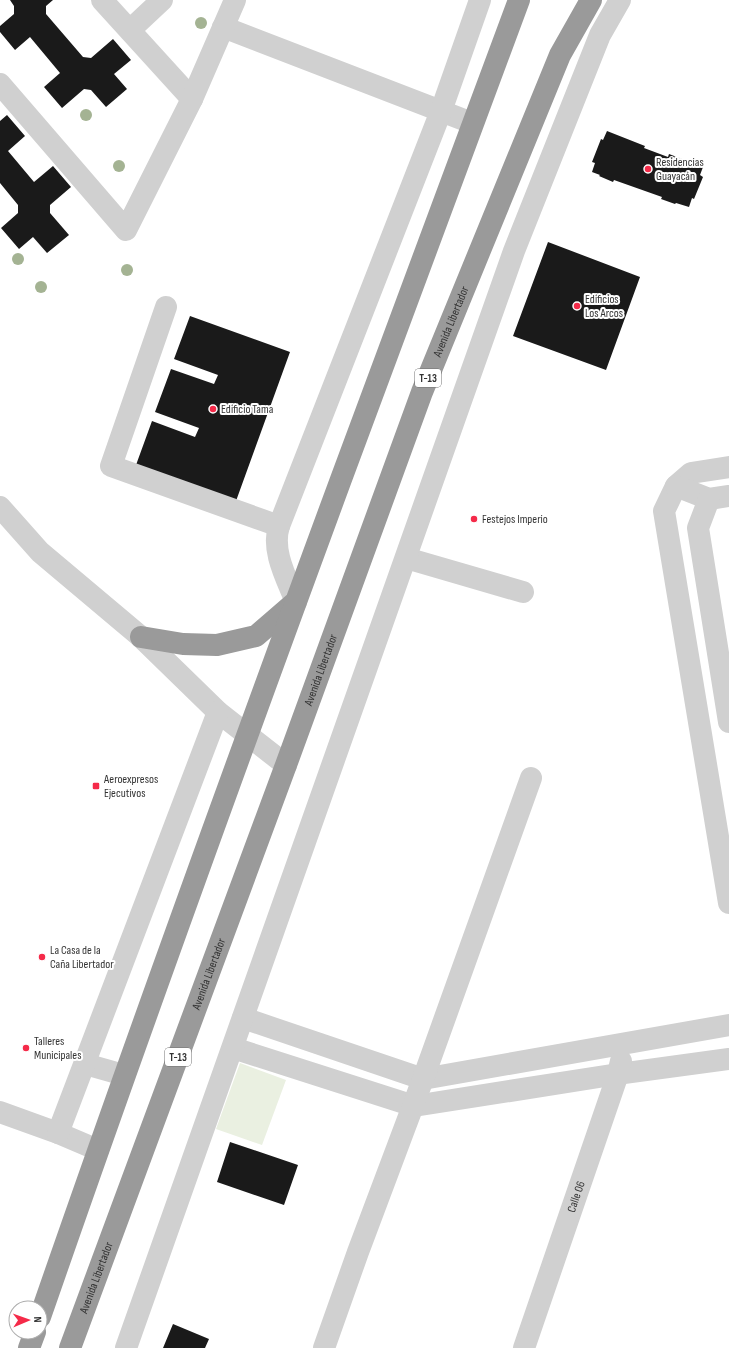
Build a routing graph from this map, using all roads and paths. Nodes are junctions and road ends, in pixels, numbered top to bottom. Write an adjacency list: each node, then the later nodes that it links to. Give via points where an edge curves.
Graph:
1 (102, 0): 9 (street)
2 (162, 0): 9 (street)
3 (235, 0): 8 (street)
4 (480, 0): 12 (street)
5 (519, 0): 13 (highway)
6 (591, 0): 27 (highway, Avenida Libertador / T-13, via 560,55 422,392)
7 (620, 0): 20 (street, via 600,35 514,251)
8 (223, 27): 11 (street); 12 (street)
9 (130, 30): 11 (street)
10 (0, 84): 11 (street, via 126,230)
11 (192, 99)
12 (441, 111): 13 (street); 19 (street)
13 (472, 123): 22 (highway)
14 (166, 306): 19 (street, via 111,466)
15 (729, 467): 16 (street, via 690,473)
16 (676, 486): 17 (street); 29 (street, via 664,511)
17 (719, 497): 25 (street, via 698,528)
18 (0, 507): 23 (street, via 40,552)
19 (279, 526): 22 (street, via 278,553)
20 (406, 558): 21 (street); 30 (street)
21 (523, 592)
22 (296, 602): 23 (highway, via 256,636 218,645 183,644); 26 (highway)
23 (141, 637): 24 (street)
24 (218, 712): 26 (street); 35 (street)
25 (729, 722)
26 (247, 734): 27 (street); 37 (highway)
27 (286, 765): 44 (highway, Avenida Libertador / T-13)
28 (530, 778): 38 (street)
29 (729, 904)
30 (243, 1018): 33 (street); 38 (street)
31 (729, 1025): 32 (street)
32 (624, 1044): 36 (street, Calle 06); 38 (street)
33 (233, 1048): 39 (street); 45 (street)
34 (729, 1059): 36 (street)
35 (85, 1064): 37 (street); 41 (street)
36 (618, 1074): 39 (street); 47 (street, Calle 06)
37 (124, 1075): 42 (highway)
38 (423, 1079): 39 (street)
39 (414, 1106): 46 (street)
40 (0, 1112): 41 (street)
41 (58, 1133): 42 (street)
42 (98, 1150): 43 (highway)
43 (46, 1300)
44 (70, 1348)
45 (126, 1348)
46 (324, 1348)
47 (524, 1348)

